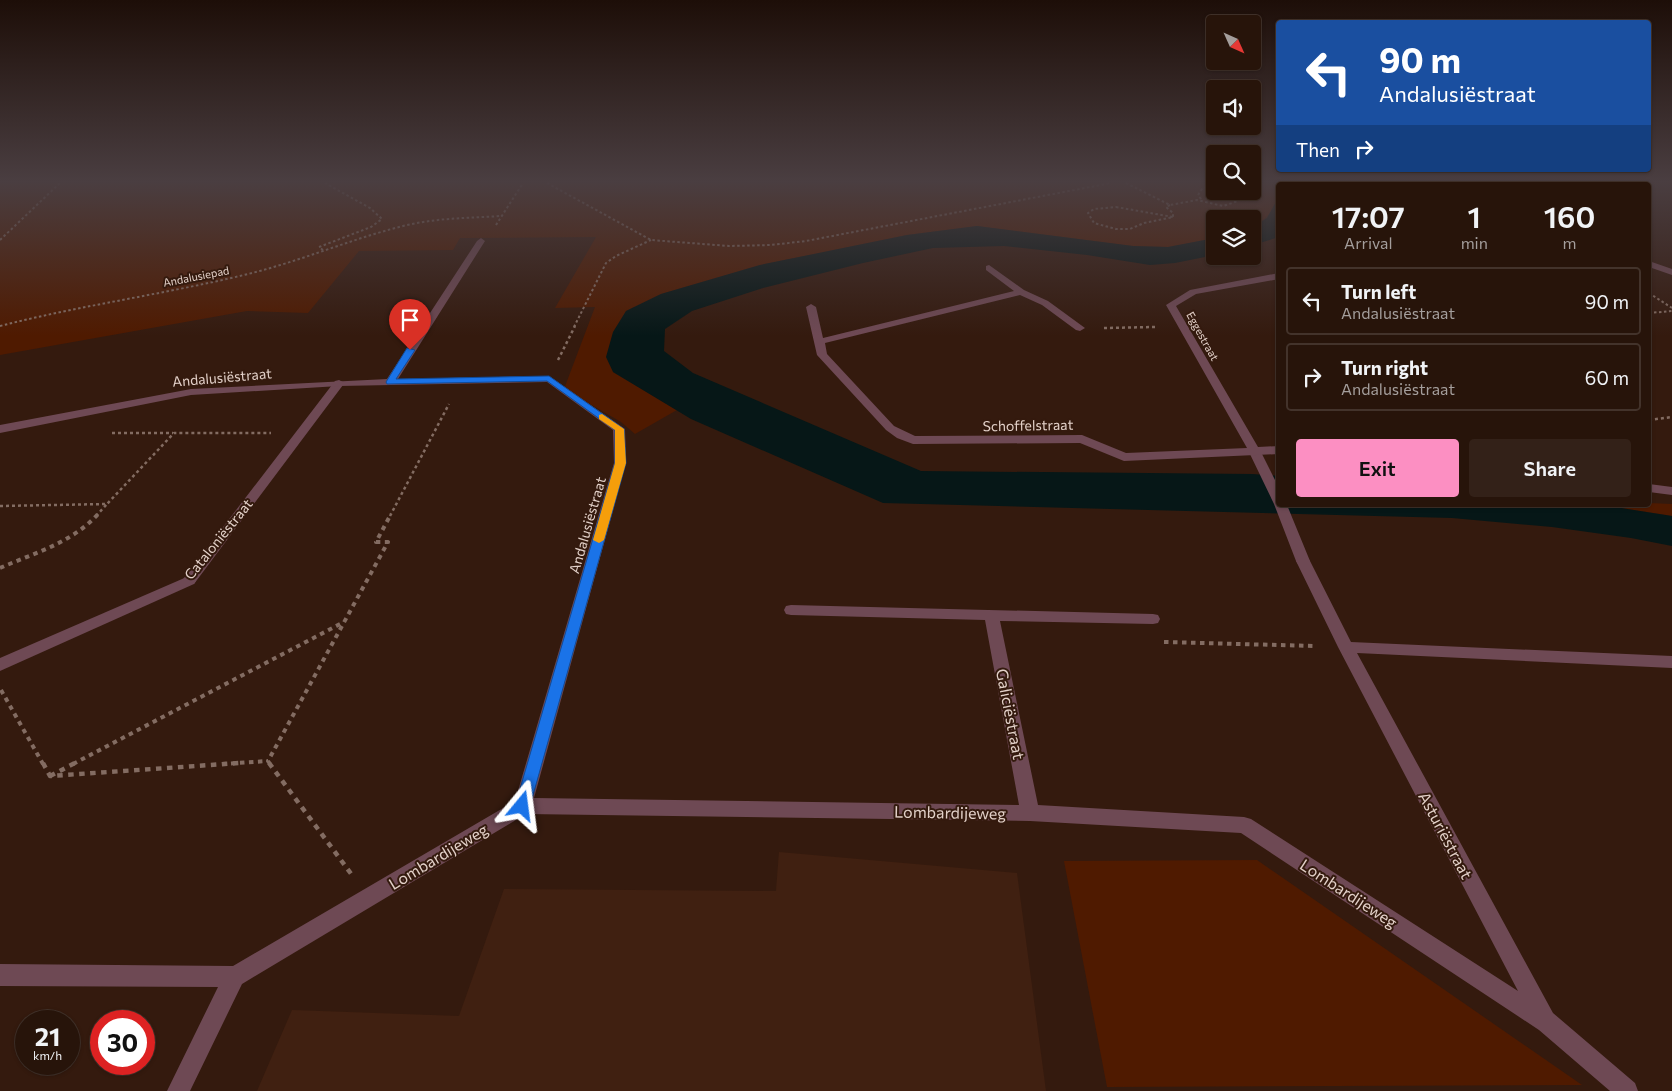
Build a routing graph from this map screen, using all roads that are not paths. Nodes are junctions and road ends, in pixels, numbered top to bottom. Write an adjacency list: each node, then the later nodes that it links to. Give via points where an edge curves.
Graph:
1 (481, 240): 10 (street)
2 (1651, 265): 4 (street)
3 (989, 268): 6 (street)
4 (1672, 272)
5 (1276, 277): 13 (street, Eggestraat, via 1193,292 1172,305)
6 (1021, 292): 8 (street, via 1045,303); 9 (street)
7 (811, 307): 9 (street, Schoffelstraat)
8 (1080, 328)
9 (818, 342): 13 (street, Schoffelstraat, via 822,354 890,428 913,440 1082,439 1124,457)
10 (390, 382): 11 (street, Andalusiëstraat); 25 (street, Andalusiëstraat, via 549,379 619,429 620,463)
11 (339, 383): 12 (street, Andalusiëstraat, via 191,392); 24 (street, Cataloniëstraat, via 189,581)
12 (0, 429)
13 (1254, 450): 14 (street, Schoffelstraat); 17 (street, Asturiëstraat)
14 (1276, 450)
15 (1651, 488): 16 (street)
16 (1672, 491)
17 (1276, 497)
18 (1280, 507): 22 (street, Asturiëstraat, via 1303,561)
19 (790, 610): 20 (street)
20 (991, 615): 21 (street); 26 (street, Galiciëstraat)
21 (1152, 619)
22 (1346, 647): 23 (street); 29 (street, Asturiëstraat)
23 (1672, 662)
24 (0, 666)
25 (522, 806): 26 (street, Lombardijeweg); 28 (street, Lombardijeweg)
26 (1030, 813): 29 (street, Lombardijeweg, via 1244,825)
27 (0, 975): 28 (street)
28 (234, 977): 30 (street)
29 (1547, 1022): 31 (street, Lombardijeweg)
30 (178, 1091)
31 (1627, 1091)

